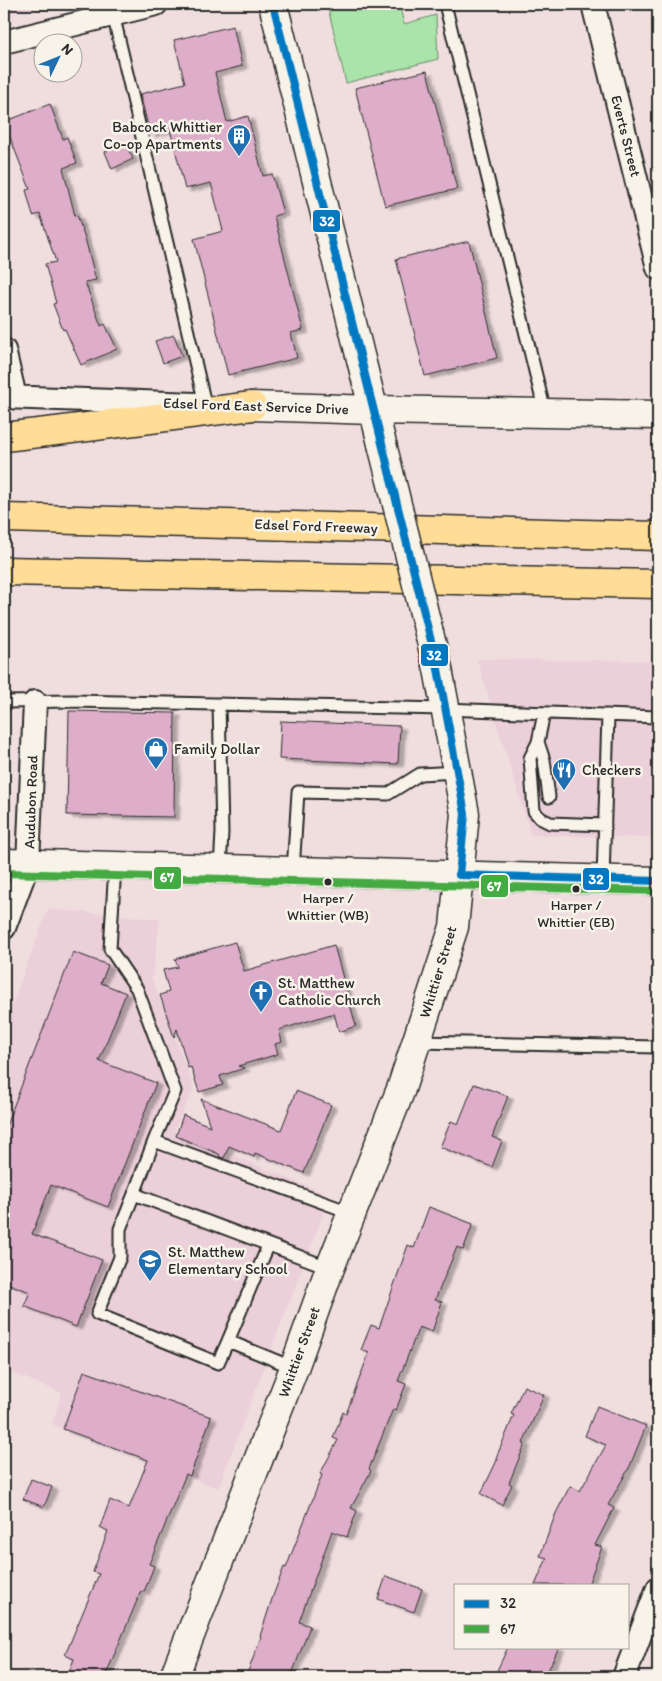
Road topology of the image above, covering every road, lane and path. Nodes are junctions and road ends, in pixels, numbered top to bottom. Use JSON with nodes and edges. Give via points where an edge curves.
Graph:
{"nodes":[{"id":1,"x":156,"y":4,"type":"edge"},
{"id":2,"x":273,"y":4,"type":"edge"},
{"id":3,"x":445,"y":4,"type":"edge"},
{"id":4,"x":593,"y":4,"type":"edge"},
{"id":5,"x":113,"y":14,"type":"junction"},
{"id":6,"x":4,"y":42,"type":"edge"},
{"id":7,"x":658,"y":268,"type":"edge"},
{"id":8,"x":4,"y":350,"type":"edge"},
{"id":9,"x":9,"y":397,"type":"edge"},
{"id":10,"x":205,"y":404,"type":"junction"},
{"id":11,"x":252,"y":406,"type":"junction"},
{"id":12,"x":373,"y":410,"type":"junction"},
{"id":13,"x":545,"y":413,"type":"junction"},
{"id":14,"x":658,"y":415,"type":"edge"},
{"id":15,"x":4,"y":436,"type":"edge"},
{"id":16,"x":4,"y":518,"type":"edge"},
{"id":17,"x":658,"y":536,"type":"edge"},
{"id":18,"x":4,"y":571,"type":"edge"},
{"id":19,"x":658,"y":584,"type":"edge"},
{"id":20,"x":4,"y":702,"type":"edge"},
{"id":21,"x":35,"y":702,"type":"junction"},
{"id":22,"x":219,"y":704,"type":"junction"},
{"id":23,"x":445,"y":710,"type":"junction"},
{"id":24,"x":544,"y":713,"type":"junction"},
{"id":25,"x":608,"y":715,"type":"junction"},
{"id":26,"x":658,"y":717,"type":"edge"},
{"id":27,"x":538,"y":742,"type":"junction"},
{"id":28,"x":457,"y":772,"type":"junction"},
{"id":29,"x":548,"y":797,"type":"dead end"},
{"id":30,"x":549,"y":813,"type":"dead end"},
{"id":31,"x":559,"y":824,"type":"junction"},
{"id":32,"x":605,"y":825,"type":"junction"},
{"id":33,"x":16,"y":864,"type":"edge"},
{"id":34,"x":115,"y":866,"type":"junction"},
{"id":35,"x":220,"y":869,"type":"junction"},
{"id":36,"x":293,"y":871,"type":"junction"},
{"id":37,"x":459,"y":875,"type":"junction"},
{"id":38,"x":603,"y":880,"type":"junction"},
{"id":39,"x":658,"y":881,"type":"edge"},
{"id":40,"x":4,"y":928,"type":"edge"},
{"id":41,"x":416,"y":1042,"type":"junction"},
{"id":42,"x":658,"y":1047,"type":"edge"},
{"id":43,"x":154,"y":1141,"type":"junction"},
{"id":44,"x":134,"y":1194,"type":"junction"},
{"id":45,"x":352,"y":1213,"type":"junction"},
{"id":46,"x":268,"y":1246,"type":"junction"},
{"id":47,"x":330,"y":1268,"type":"junction"},
{"id":48,"x":228,"y":1341,"type":"junction"},
{"id":49,"x":294,"y":1368,"type":"junction"},
{"id":50,"x":658,"y":1588,"type":"edge"},
{"id":51,"x":174,"y":1677,"type":"edge"},
{"id":52,"x":624,"y":1677,"type":"edge"}],
"edges":[{"from":1,"to":5,"type":"street"},
{"from":2,"to":12,"type":"street","name":"Whittier Street"},
{"from":3,"to":13,"type":"lane"},
{"from":4,"to":7,"type":"street","name":"Everts Street"},
{"from":5,"to":6,"type":"street"},
{"from":5,"to":10,"type":"lane"},
{"from":8,"to":9,"type":"street"},
{"from":9,"to":10,"type":"street","name":"Edsel Ford East Service Drive"},
{"from":10,"to":11,"type":"street","name":"Edsel Ford East Service Drive"},
{"from":11,"to":12,"type":"street","name":"Edsel Ford East Service Drive"},
{"from":11,"to":15,"type":"highway"},
{"from":12,"to":13,"type":"street","name":"Edsel Ford East Service Drive"},
{"from":12,"to":23,"type":"street","name":"Whittier Street","bridge":true,"via":[[438,669]]},
{"from":13,"to":14,"type":"street","name":"Edsel Ford East Service Drive"},
{"from":16,"to":17,"type":"highway","name":"Edsel Ford Freeway"},
{"from":18,"to":19,"type":"highway"},
{"from":20,"to":21,"type":"lane"},
{"from":21,"to":22,"type":"lane"},
{"from":21,"to":33,"type":"street","name":"Audubon Road"},
{"from":22,"to":23,"type":"lane"},
{"from":22,"to":35,"type":"lane"},
{"from":23,"to":24,"type":"lane"},
{"from":23,"to":28,"type":"street","name":"Whittier Street"},
{"from":24,"to":25,"type":"lane"},
{"from":24,"to":27,"type":"lane"},
{"from":25,"to":26,"type":"lane"},
{"from":25,"to":32,"type":"lane"},
{"from":27,"to":29,"type":"lane","via":[[544,760]]},
{"from":27,"to":31,"type":"lane","via":[[530,758],[534,811],[540,818]]},
{"from":28,"to":36,"type":"lane","via":[[420,774],[388,794],[298,792]]},
{"from":28,"to":37,"type":"street","name":"Whittier Street","via":[[465,814]]},
{"from":30,"to":31,"type":"lane"},
{"from":31,"to":32,"type":"lane"},
{"from":32,"to":38,"type":"lane"},
{"from":33,"to":34,"type":"street"},
{"from":33,"to":40,"type":"street","name":"Audubon Road"},
{"from":34,"to":35,"type":"street"},
{"from":34,"to":43,"type":"lane","via":[[110,949],[137,989],[175,1091]]},
{"from":35,"to":36,"type":"street"},
{"from":36,"to":37,"type":"street"},
{"from":37,"to":38,"type":"street"},
{"from":37,"to":41,"type":"street","name":"Whittier Street","via":[[454,927]]},
{"from":38,"to":39,"type":"street"},
{"from":41,"to":42,"type":"lane"},
{"from":41,"to":45,"type":"street","name":"Whittier Street"},
{"from":43,"to":44,"type":"lane"},
{"from":43,"to":45,"type":"lane"},
{"from":44,"to":46,"type":"lane"},
{"from":44,"to":48,"type":"lane","via":[[120,1229],[120,1257],[97,1314],[218,1363]]},
{"from":45,"to":47,"type":"street","name":"Whittier Street"},
{"from":46,"to":47,"type":"lane"},
{"from":46,"to":48,"type":"lane"},
{"from":47,"to":49,"type":"street","name":"Whittier Street"},
{"from":48,"to":49,"type":"lane"},
{"from":49,"to":51,"type":"street","name":"Whittier Street"},
{"from":50,"to":52,"type":"street"}]}
